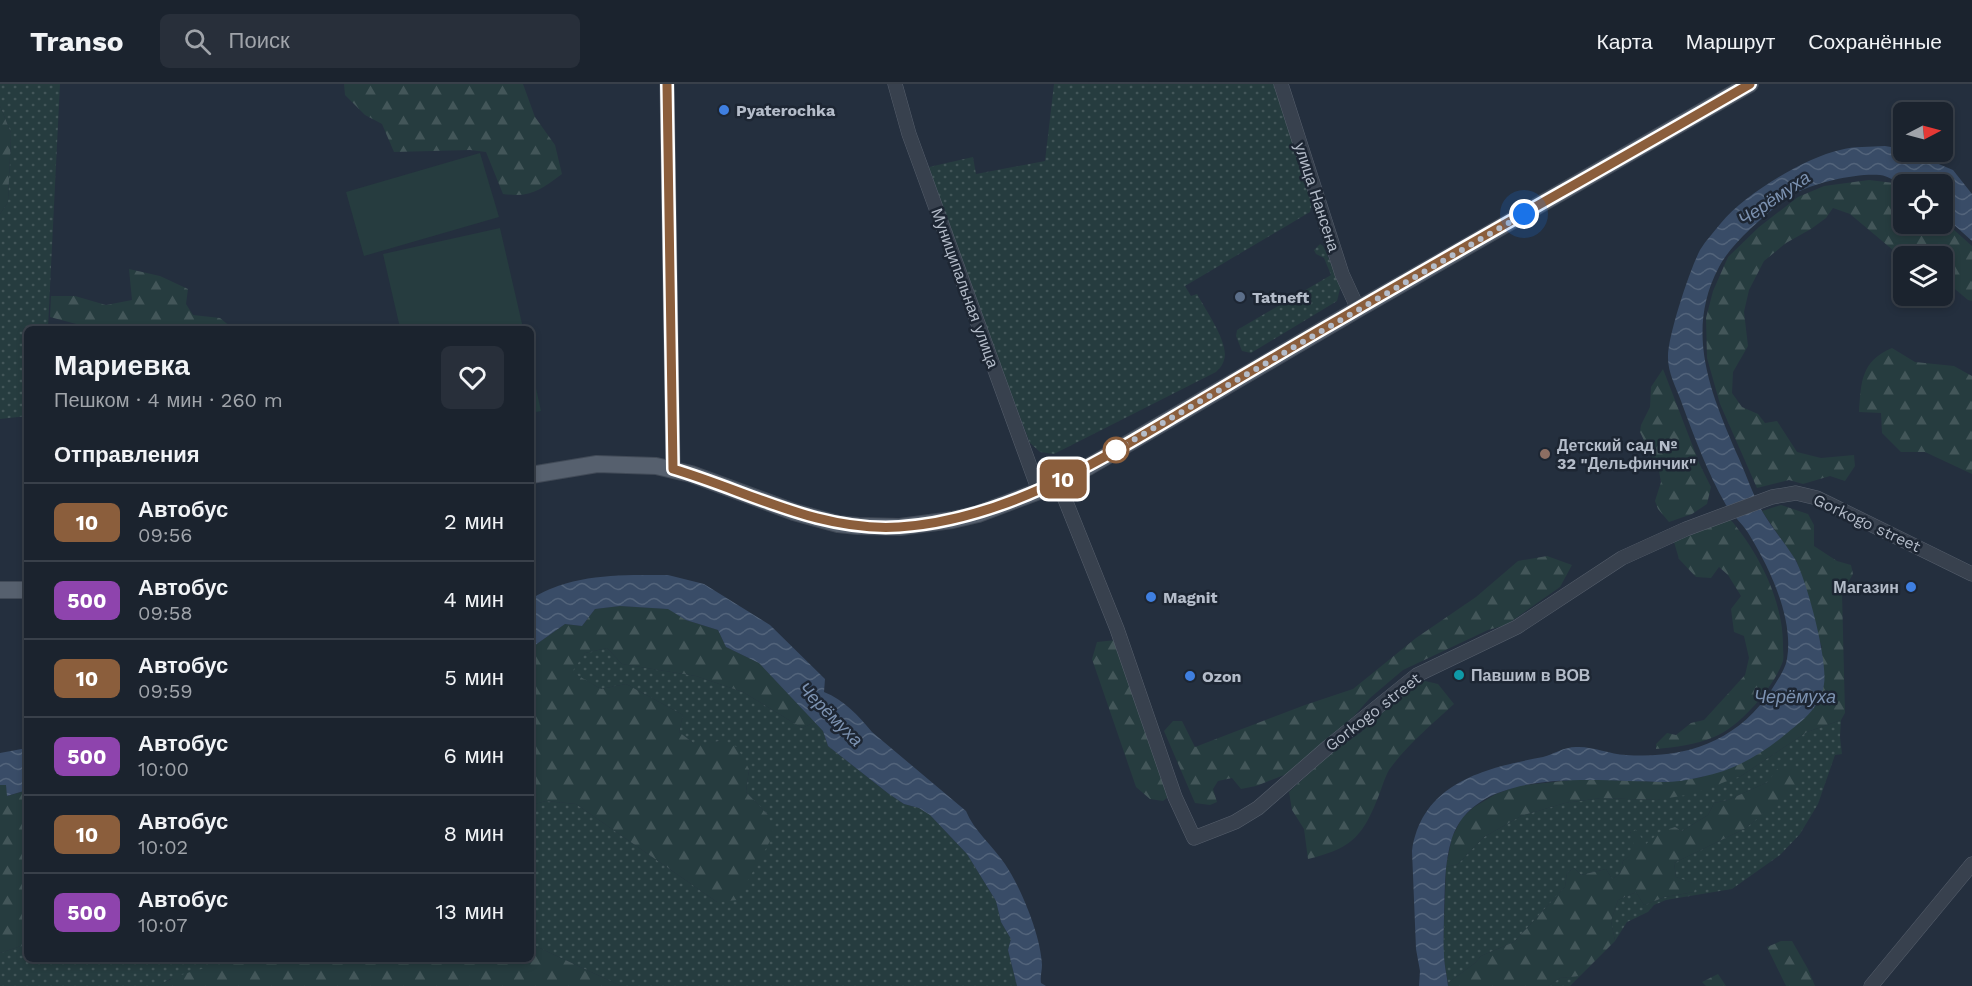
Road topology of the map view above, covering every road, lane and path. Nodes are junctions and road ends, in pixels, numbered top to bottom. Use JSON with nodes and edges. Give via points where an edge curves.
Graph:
{"nodes":[{"id":1,"x":667,"y":84,"type":"edge"},
{"id":2,"x":895,"y":84,"type":"edge"},
{"id":3,"x":1281,"y":84,"type":"edge"},
{"id":4,"x":1740,"y":87,"type":"edge"},
{"id":5,"x":1358,"y":309,"type":"junction"},
{"id":6,"x":673,"y":469,"type":"junction"},
{"id":7,"x":534,"y":475,"type":"edge"},
{"id":8,"x":1058,"y":482,"type":"junction"},
{"id":9,"x":1039,"y":491,"type":"junction"},
{"id":10,"x":1972,"y":574,"type":"edge"},
{"id":11,"x":0,"y":590,"type":"edge"},
{"id":12,"x":24,"y":590,"type":"edge"},
{"id":13,"x":1972,"y":864,"type":"edge"},
{"id":14,"x":1871,"y":986,"type":"edge"}],
"edges":[{"from":1,"to":6,"type":"street"},
{"from":2,"to":9,"type":"street","name":"Муниципальная улица","via":[[909,134]]},
{"from":3,"to":5,"type":"street","name":"улица Нансена","via":[[1342,274]]},
{"from":4,"to":5,"type":"main road"},
{"from":5,"to":8,"type":"main road"},
{"from":6,"to":7,"type":"main road","via":[[607,464]]},
{"from":6,"to":9,"type":"main road","via":[[794,512],[838,524],[878,527],[952,520]]},
{"from":8,"to":9,"type":"main road"},
{"from":8,"to":10,"type":"street","name":"Gorkogo street","via":[[1116,629],[1175,797],[1194,838],[1229,825],[1258,808],[1417,675],[1517,627],[1614,562],[1686,529],[1772,497],[1796,493],[1817,498]]},
{"from":11,"to":12,"type":"main road"},
{"from":13,"to":14,"type":"street"}]}
